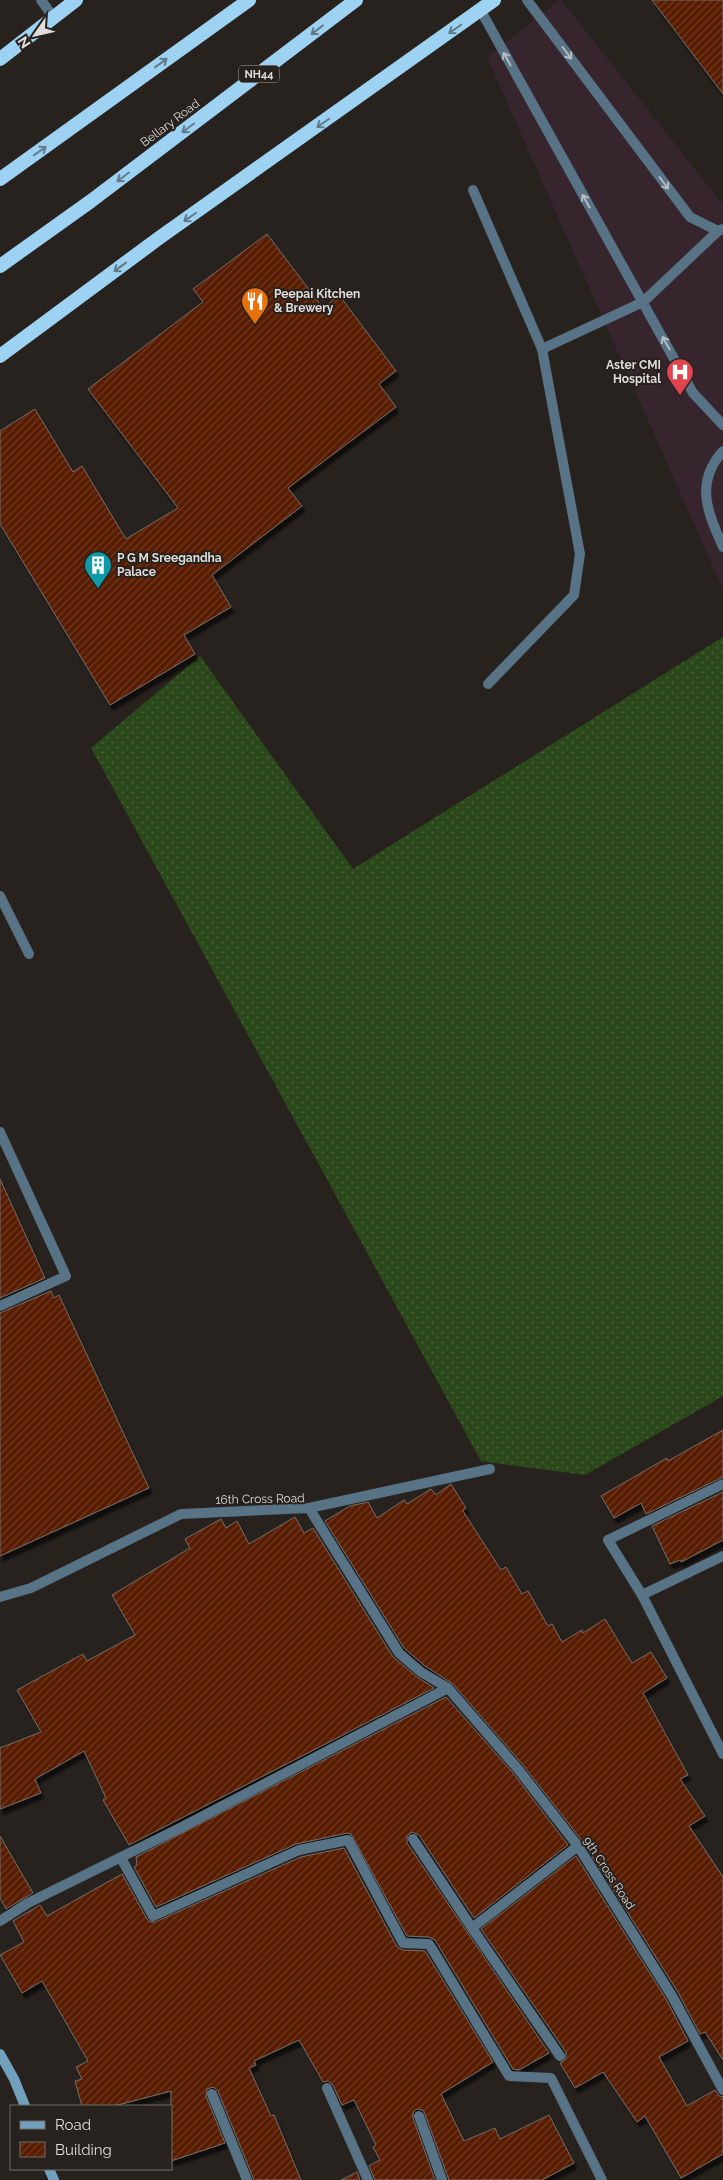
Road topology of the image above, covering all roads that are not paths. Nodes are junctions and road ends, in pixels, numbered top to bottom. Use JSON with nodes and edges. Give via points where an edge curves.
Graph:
{"nodes":[{"id":1,"x":41,"y":0,"type":"edge"},
{"id":2,"x":76,"y":0,"type":"edge"},
{"id":3,"x":249,"y":0,"type":"edge"},
{"id":4,"x":356,"y":0,"type":"edge"},
{"id":5,"x":494,"y":0,"type":"edge"},
{"id":6,"x":527,"y":0,"type":"edge"},
{"id":7,"x":481,"y":11,"type":"junction"},
{"id":8,"x":54,"y":18,"type":"junction"},
{"id":9,"x":0,"y":59,"type":"edge"},
{"id":10,"x":0,"y":179,"type":"edge"},
{"id":11,"x":473,"y":190,"type":"dead end"},
{"id":12,"x":720,"y":230,"type":"edge"},
{"id":13,"x":0,"y":266,"type":"edge"},
{"id":14,"x":643,"y":302,"type":"junction"},
{"id":15,"x":542,"y":348,"type":"junction"},
{"id":16,"x":0,"y":356,"type":"edge"},
{"id":17,"x":723,"y":425,"type":"edge"},
{"id":18,"x":723,"y":451,"type":"edge"},
{"id":19,"x":723,"y":547,"type":"edge"},
{"id":20,"x":488,"y":684,"type":"dead end"},
{"id":21,"x":0,"y":896,"type":"edge"},
{"id":22,"x":29,"y":954,"type":"dead end"},
{"id":23,"x":0,"y":1132,"type":"edge"},
{"id":24,"x":0,"y":1306,"type":"edge"},
{"id":25,"x":490,"y":1470,"type":"dead end"},
{"id":26,"x":723,"y":1484,"type":"edge"},
{"id":27,"x":309,"y":1508,"type":"junction"},
{"id":28,"x":723,"y":1556,"type":"edge"},
{"id":29,"x":642,"y":1595,"type":"junction"},
{"id":30,"x":0,"y":1597,"type":"edge"},
{"id":31,"x":448,"y":1688,"type":"junction"},
{"id":32,"x":723,"y":1754,"type":"edge"},
{"id":33,"x":413,"y":1839,"type":"dead end"},
{"id":34,"x":578,"y":1846,"type":"junction"},
{"id":35,"x":121,"y":1858,"type":"junction"},
{"id":36,"x":0,"y":1922,"type":"edge"},
{"id":37,"x":472,"y":1928,"type":"junction"},
{"id":38,"x":0,"y":2054,"type":"edge"},
{"id":39,"x":560,"y":2056,"type":"dead end"},
{"id":40,"x":326,"y":2088,"type":"dead end"},
{"id":41,"x":723,"y":2090,"type":"edge"},
{"id":42,"x":212,"y":2094,"type":"dead end"},
{"id":43,"x":24,"y":2105,"type":"edge"},
{"id":44,"x":419,"y":2116,"type":"dead end"},
{"id":45,"x":247,"y":2180,"type":"edge"},
{"id":46,"x":368,"y":2180,"type":"edge"},
{"id":47,"x":442,"y":2180,"type":"edge"},
{"id":48,"x":602,"y":2180,"type":"edge"}],
"edges":[{"from":1,"to":8,"type":"street"},
{"from":2,"to":8,"type":"highway"},
{"from":10,"to":3,"type":"highway","one_way":true},
{"from":4,"to":13,"type":"highway","name":"Bellary Road","number":"NH44","one_way":true},
{"from":5,"to":7,"type":"highway"},
{"from":6,"to":12,"type":"street","one_way":true,"via":[[690,217]]},
{"from":14,"to":7,"type":"street","one_way":true},
{"from":7,"to":16,"type":"highway","one_way":true,"via":[[167,233]]},
{"from":8,"to":9,"type":"highway"},
{"from":11,"to":15,"type":"street"},
{"from":12,"to":14,"type":"street"},
{"from":14,"to":15,"type":"street"},
{"from":17,"to":14,"type":"street","one_way":true,"via":[[694,393]]},
{"from":15,"to":20,"type":"street","via":[[580,554],[578,573],[574,596]]},
{"from":18,"to":19,"type":"street","via":[[716,458],[706,482],[708,513]]},
{"from":21,"to":22,"type":"street"},
{"from":23,"to":24,"type":"street","via":[[66,1276]]},
{"from":25,"to":27,"type":"street"},
{"from":26,"to":29,"type":"street","via":[[608,1540]]},
{"from":27,"to":30,"type":"street","name":"16th Cross Road","via":[[181,1514],[31,1588]]},
{"from":27,"to":31,"type":"street","name":"16th Cross Road","via":[[399,1653],[421,1672]]},
{"from":28,"to":29,"type":"street"},
{"from":29,"to":32,"type":"street"},
{"from":31,"to":34,"type":"street","name":"9th Cross Road","via":[[518,1769]]},
{"from":31,"to":35,"type":"street"},
{"from":33,"to":37,"type":"street"},
{"from":34,"to":37,"type":"street"},
{"from":34,"to":41,"type":"street","name":"9th Cross Road","via":[[672,1996]]},
{"from":35,"to":36,"type":"street","via":[[28,1903]]},
{"from":35,"to":48,"type":"street","via":[[153,1916],[299,1850],[348,1840],[403,1943],[429,1944],[509,2076],[551,2078]]},
{"from":37,"to":39,"type":"street"},
{"from":38,"to":43,"type":"main road"},
{"from":40,"to":46,"type":"street"},
{"from":42,"to":45,"type":"street"},
{"from":44,"to":47,"type":"street"}]}
